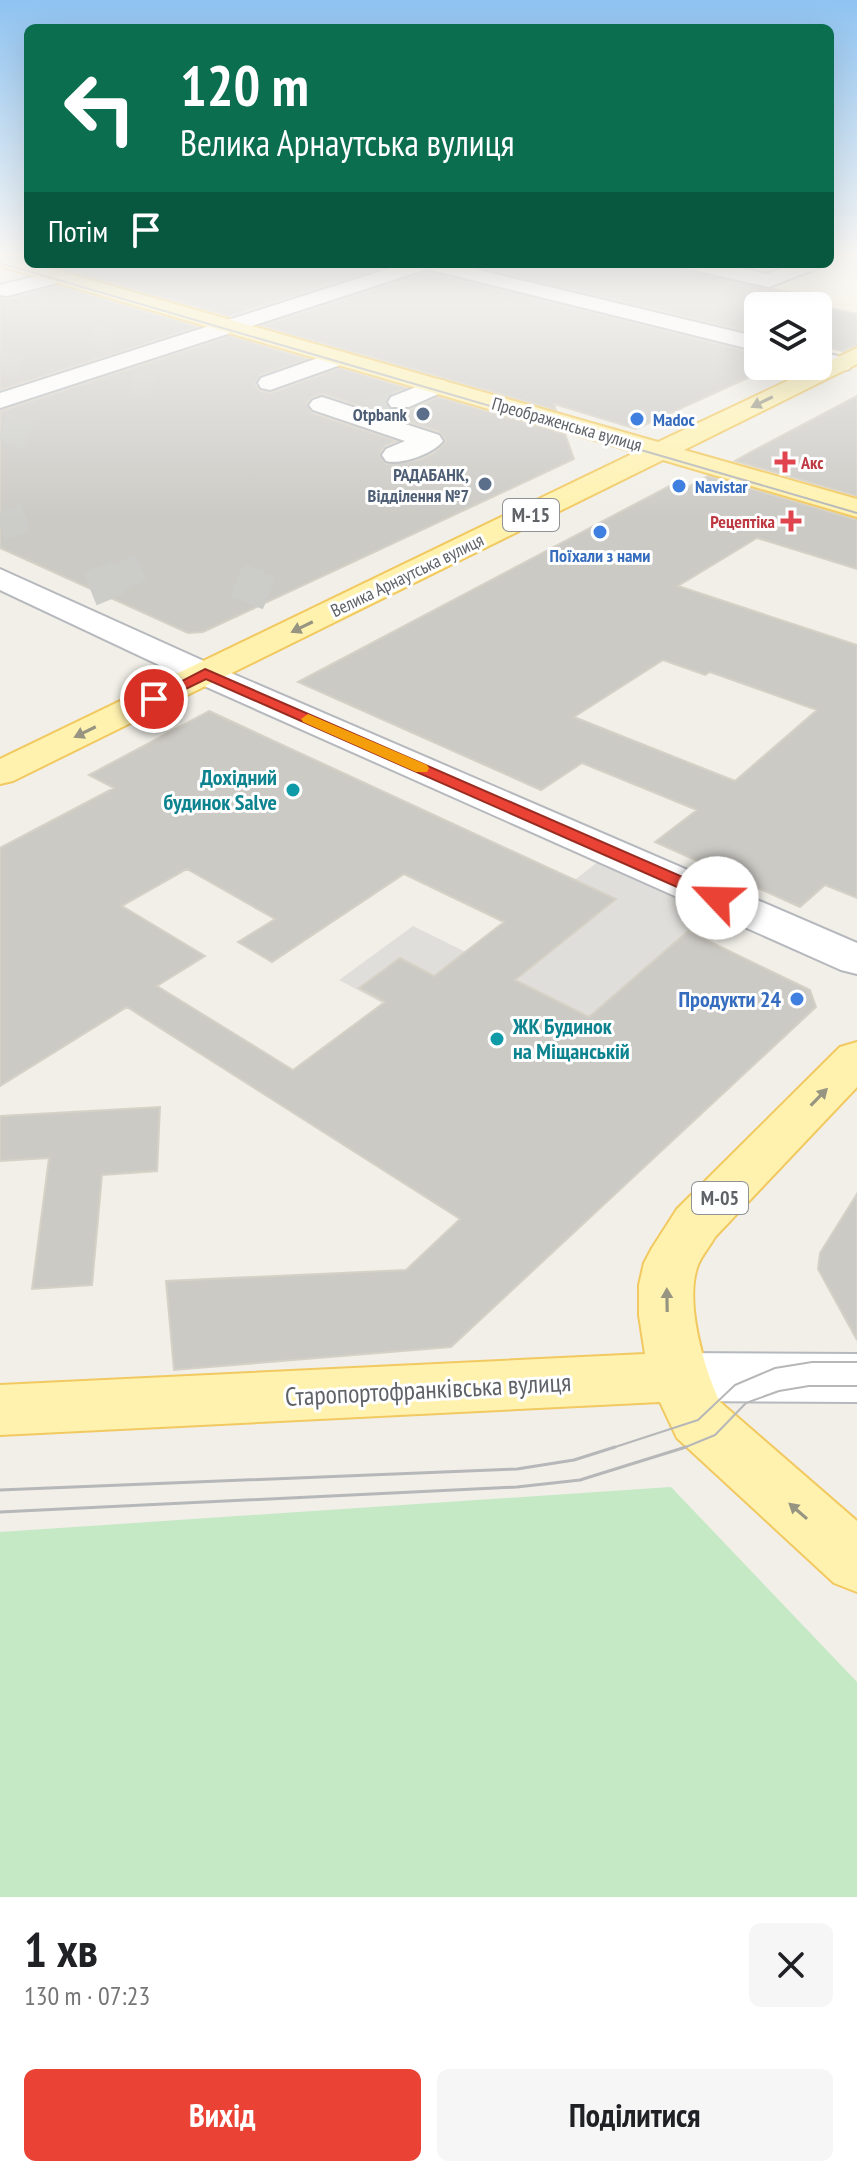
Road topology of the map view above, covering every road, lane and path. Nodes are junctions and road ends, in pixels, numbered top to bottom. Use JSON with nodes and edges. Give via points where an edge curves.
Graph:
{"nodes":[{"id":1,"x":118,"y":341,"type":"tunnel mouth"},
{"id":2,"x":188,"y":341,"type":"edge"},
{"id":3,"x":277,"y":341,"type":"edge"},
{"id":4,"x":152,"y":352,"type":"junction"},
{"id":5,"x":338,"y":358,"type":"junction"},
{"id":6,"x":839,"y":359,"type":"edge"},
{"id":7,"x":96,"y":370,"type":"junction"},
{"id":8,"x":0,"y":380,"type":"tunnel mouth"},
{"id":9,"x":31,"y":383,"type":"junction"},
{"id":10,"x":132,"y":383,"type":"tunnel mouth"},
{"id":11,"x":270,"y":383,"type":"dead end"},
{"id":12,"x":436,"y":386,"type":"junction"},
{"id":13,"x":0,"y":401,"type":"edge"},
{"id":14,"x":400,"y":402,"type":"tunnel mouth"},
{"id":15,"x":322,"y":405,"type":"dead end"},
{"id":16,"x":660,"y":451,"type":"junction"},
{"id":17,"x":395,"y":455,"type":"dead end"},
{"id":18,"x":857,"y":508,"type":"edge"},
{"id":19,"x":0,"y":578,"type":"edge"},
{"id":20,"x":205,"y":674,"type":"junction"},
{"id":21,"x":0,"y":773,"type":"edge"},
{"id":22,"x":857,"y":960,"type":"edge"},
{"id":23,"x":857,"y":1058,"type":"edge"},
{"id":24,"x":678,"y":1377,"type":"junction"},
{"id":25,"x":857,"y":1378,"type":"edge"},
{"id":26,"x":0,"y":1410,"type":"edge"},
{"id":27,"x":857,"y":1562,"type":"edge"}],
"edges":[{"from":1,"to":4,"type":"street"},
{"from":2,"to":4,"type":"street"},
{"from":3,"to":5,"type":"main road","name":"Преображенська вулиця"},
{"from":4,"to":7,"type":"street"},
{"from":5,"to":11,"type":"street"},
{"from":5,"to":12,"type":"main road","name":"Преображенська вулиця"},
{"from":6,"to":16,"type":"main road","name":"Велика Арнаутська вулиця","number":"М-15","one_way":true},
{"from":7,"to":9,"type":"street","via":[[66,393]]},
{"from":7,"to":10,"type":"street"},
{"from":8,"to":9,"type":"street"},
{"from":9,"to":13,"type":"street"},
{"from":12,"to":14,"type":"street"},
{"from":12,"to":16,"type":"main road","name":"Преображенська вулиця"},
{"from":15,"to":17,"type":"street","via":[[430,441]]},
{"from":16,"to":18,"type":"main road","name":"Преображенська вулиця"},
{"from":16,"to":20,"type":"main road","name":"Велика Арнаутська вулиця","number":"М-15","one_way":true},
{"from":19,"to":20,"type":"street"},
{"from":20,"to":21,"type":"main road","name":"Велика Арнаутська вулиця","number":"М-15","one_way":true},
{"from":20,"to":22,"type":"street"},
{"from":24,"to":23,"type":"main road","number":"М-05","one_way":true,"via":[[667,1315],[671,1263],[696,1223]]},
{"from":24,"to":25,"type":"street","name":"Старопортофранківська вулиця"},
{"from":24,"to":26,"type":"main road","name":"Старопортофранківська вулиця"},
{"from":27,"to":24,"type":"main road","number":"М-05","one_way":true,"via":[[698,1420]]}]}
